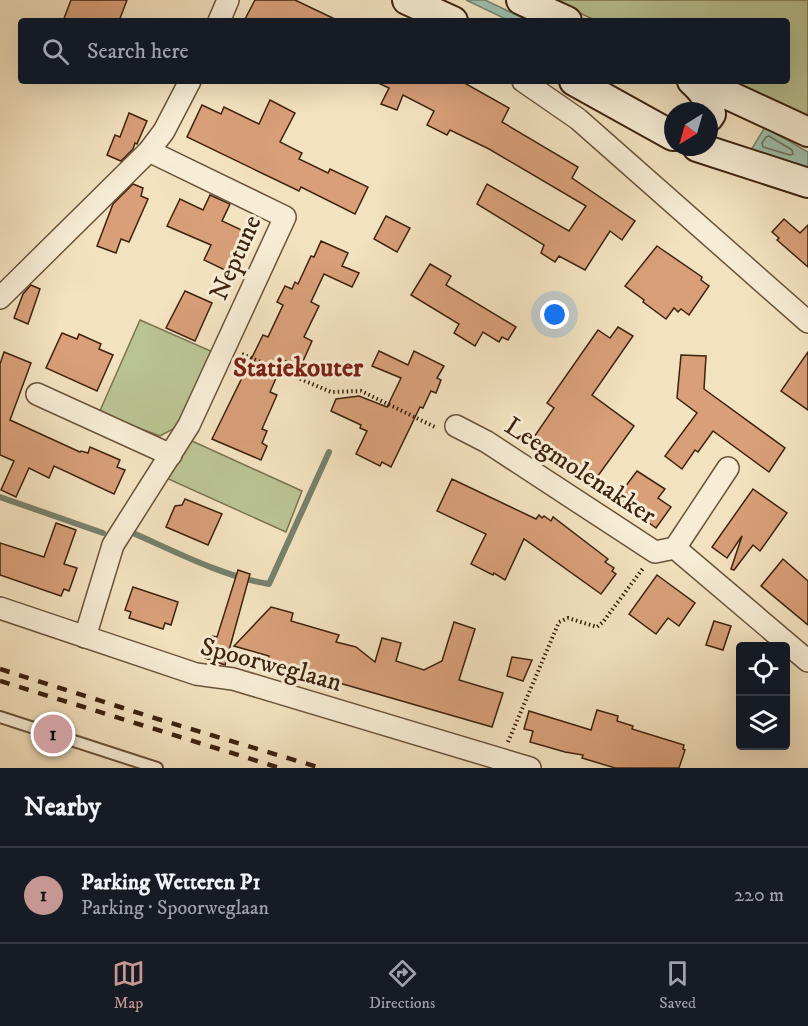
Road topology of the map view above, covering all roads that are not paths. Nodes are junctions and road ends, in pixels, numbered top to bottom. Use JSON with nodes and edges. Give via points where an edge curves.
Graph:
{"nodes":[{"id":1,"x":228,"y":0,"type":"edge"},
{"id":2,"x":407,"y":0,"type":"edge"},
{"id":3,"x":521,"y":0,"type":"edge"},
{"id":4,"x":220,"y":18,"type":"edge"},
{"id":5,"x":446,"y":18,"type":"edge"},
{"id":6,"x":560,"y":18,"type":"edge"},
{"id":7,"x":188,"y":84,"type":"edge"},
{"id":8,"x":527,"y":84,"type":"edge"},
{"id":9,"x":696,"y":84,"type":"edge"},
{"id":10,"x":704,"y":84,"type":"edge"},
{"id":11,"x":583,"y":86,"type":"edge"},
{"id":12,"x":709,"y":102,"type":"edge"},
{"id":13,"x":664,"y":118,"type":"edge"},
{"id":14,"x":578,"y":119,"type":"junction"},
{"id":15,"x":664,"y":131,"type":"edge"},
{"id":16,"x":808,"y":132,"type":"edge"},
{"id":17,"x":149,"y":151,"type":"junction"},
{"id":18,"x":718,"y":154,"type":"edge"},
{"id":19,"x":808,"y":183,"type":"edge"},
{"id":20,"x":0,"y":298,"type":"edge"},
{"id":21,"x":808,"y":322,"type":"edge"},
{"id":22,"x":37,"y":394,"type":"dead end"},
{"id":23,"x":456,"y":426,"type":"road end"},
{"id":24,"x":171,"y":455,"type":"junction"},
{"id":25,"x":728,"y":468,"type":"dead end"},
{"id":26,"x":665,"y":550,"type":"junction"},
{"id":27,"x":0,"y":608,"type":"edge"},
{"id":28,"x":85,"y":637,"type":"junction"},
{"id":29,"x":808,"y":661,"type":"edge"},
{"id":30,"x":0,"y":717,"type":"edge"},
{"id":31,"x":157,"y":768,"type":"edge"},
{"id":32,"x":530,"y":768,"type":"edge"}],
"edges":[{"from":1,"to":4,"type":"street"},
{"from":2,"to":5,"type":"main road"},
{"from":3,"to":6,"type":"main road"},
{"from":7,"to":17,"type":"street"},
{"from":8,"to":14,"type":"street"},
{"from":9,"to":12,"type":"main road"},
{"from":10,"to":16,"type":"main road"},
{"from":11,"to":13,"type":"main road","via":[[614,92]]},
{"from":11,"to":14,"type":"street"},
{"from":11,"to":15,"type":"main road"},
{"from":14,"to":21,"type":"street"},
{"from":17,"to":20,"type":"street"},
{"from":17,"to":24,"type":"street","name":"Neptune","via":[[285,217]]},
{"from":18,"to":19,"type":"main road"},
{"from":22,"to":24,"type":"street"},
{"from":23,"to":26,"type":"street","name":"Leegmolenakker"},
{"from":24,"to":28,"type":"street","name":"Neptune","via":[[113,545]]},
{"from":25,"to":26,"type":"street","name":"Leegmolenakker"},
{"from":26,"to":29,"type":"street","name":"Leegmolenakker"},
{"from":27,"to":28,"type":"street","name":"Spoorweglaan"},
{"from":28,"to":32,"type":"street","name":"Spoorweglaan","via":[[196,674],[233,679]]},
{"from":30,"to":31,"type":"lane"}]}
